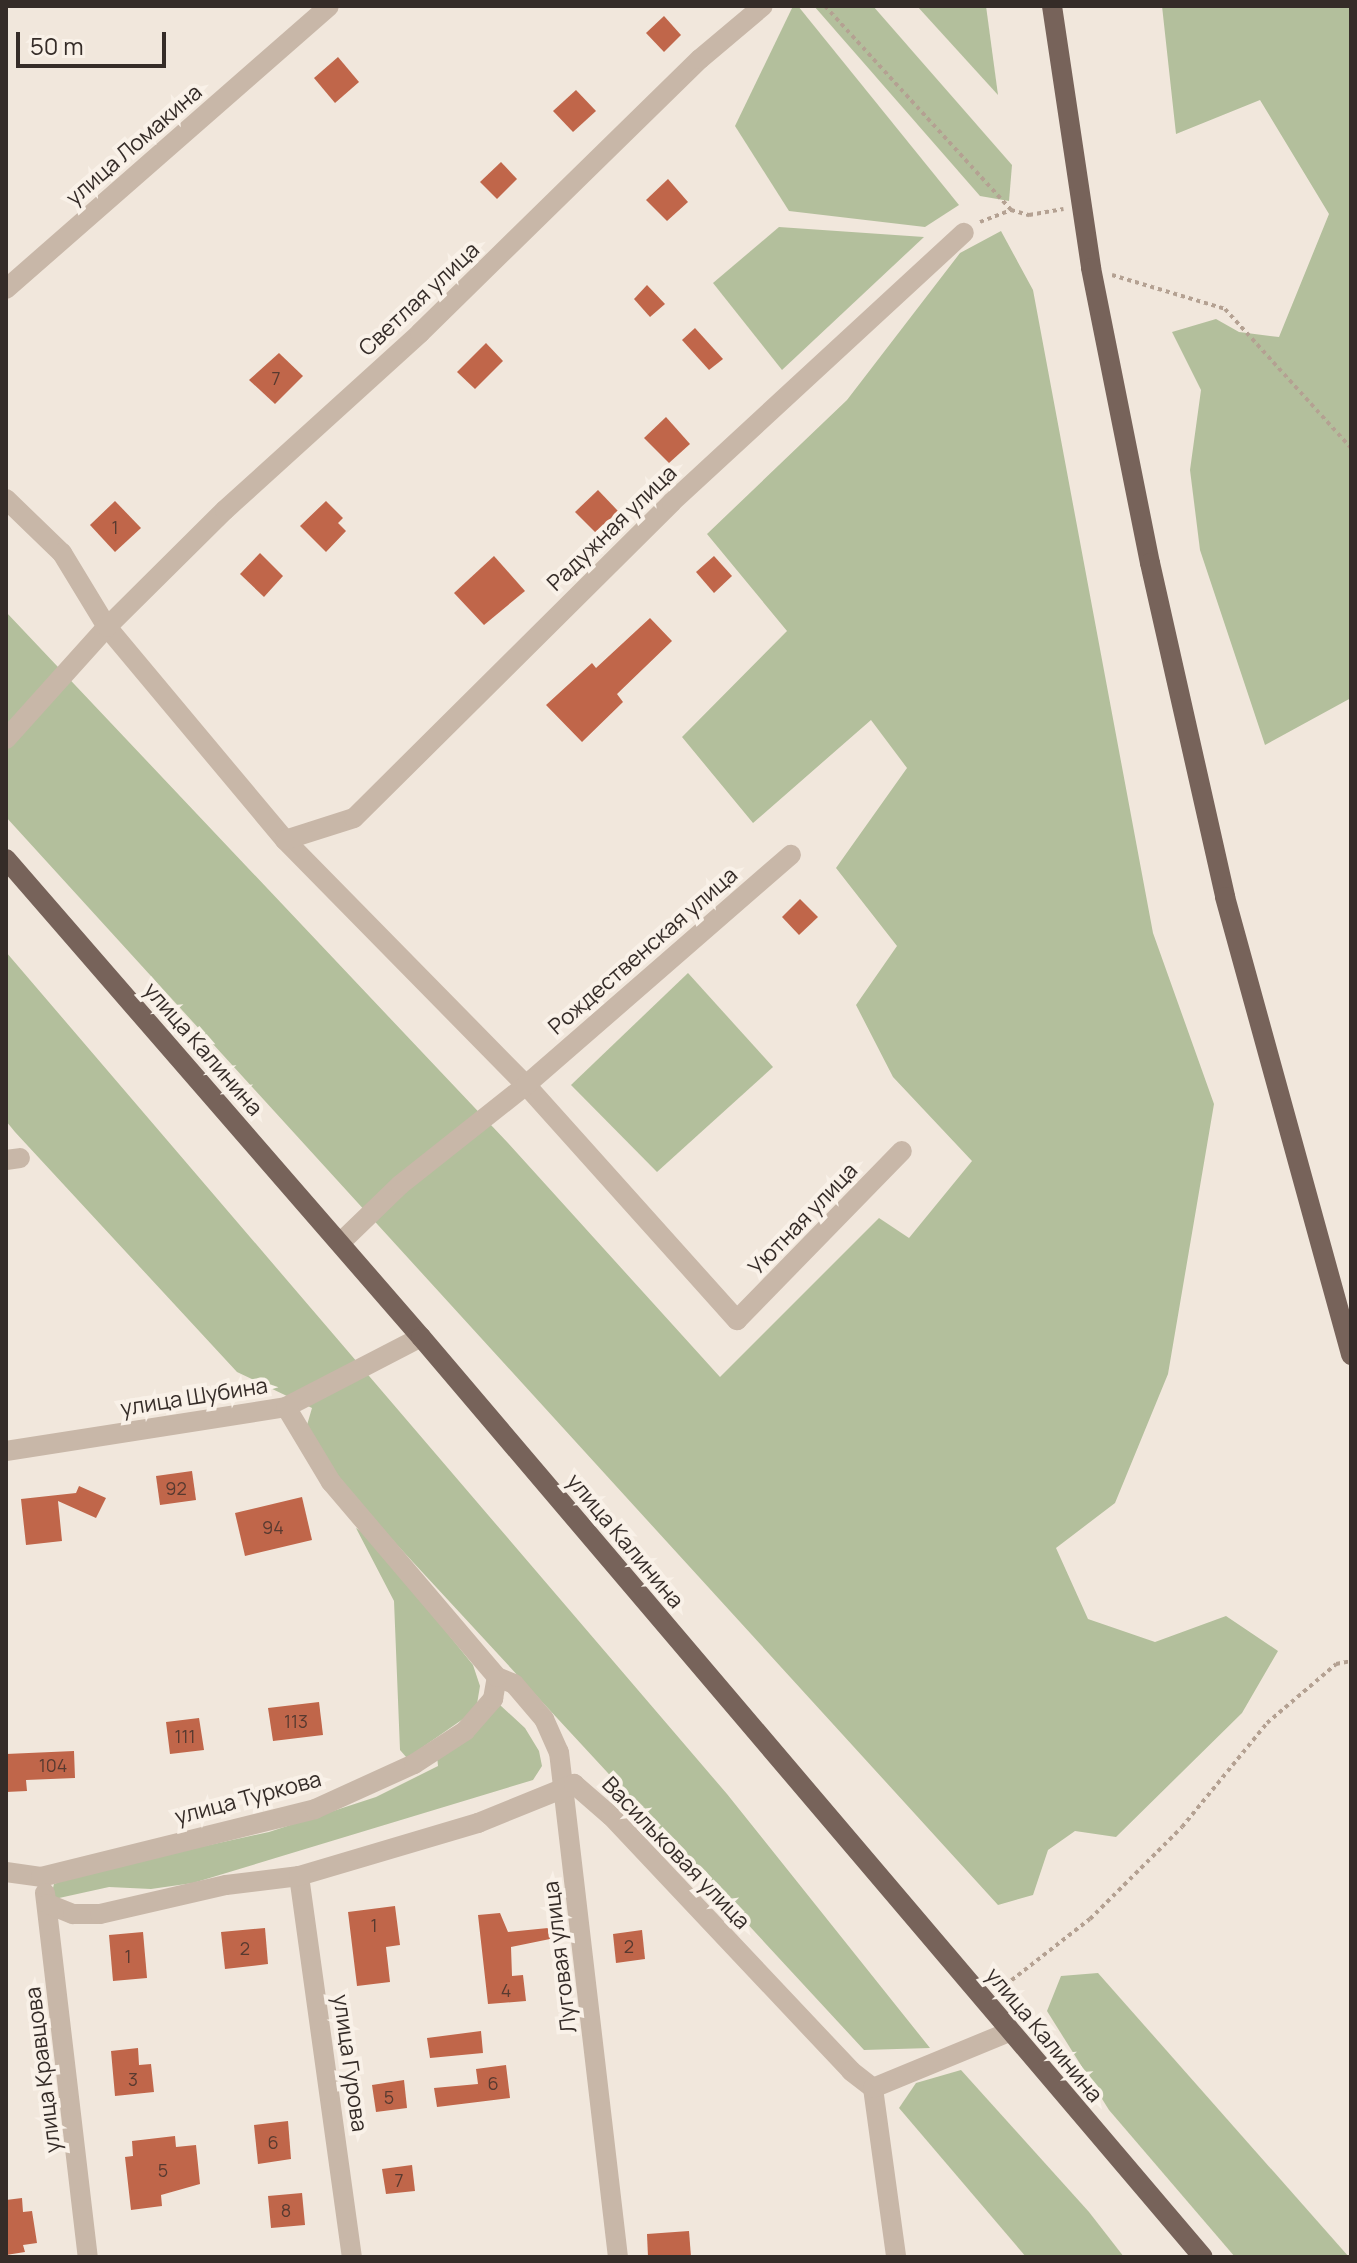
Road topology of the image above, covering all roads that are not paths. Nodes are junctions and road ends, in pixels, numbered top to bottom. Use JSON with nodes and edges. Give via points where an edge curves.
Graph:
{"nodes":[{"id":1,"x":329,"y":6,"type":"edge"},
{"id":2,"x":763,"y":6,"type":"edge"},
{"id":3,"x":1052,"y":6,"type":"edge"},
{"id":4,"x":964,"y":233,"type":"road end"},
{"id":5,"x":6,"y":289,"type":"edge"},
{"id":6,"x":6,"y":499,"type":"edge"},
{"id":7,"x":107,"y":627,"type":"junction"},
{"id":8,"x":6,"y":739,"type":"edge"},
{"id":9,"x":285,"y":840,"type":"junction"},
{"id":10,"x":791,"y":855,"type":"dead end"},
{"id":11,"x":6,"y":859,"type":"edge"},
{"id":12,"x":526,"y":1085,"type":"junction"},
{"id":13,"x":902,"y":1151,"type":"dead end"},
{"id":14,"x":340,"y":1243,"type":"junction"},
{"id":15,"x":421,"y":1337,"type":"junction"},
{"id":16,"x":1351,"y":1355,"type":"edge"},
{"id":17,"x":286,"y":1407,"type":"junction"},
{"id":18,"x":6,"y":1451,"type":"edge"},
{"id":19,"x":497,"y":1677,"type":"junction"},
{"id":20,"x":564,"y":1785,"type":"junction"},
{"id":21,"x":6,"y":1872,"type":"edge"},
{"id":22,"x":299,"y":1876,"type":"junction"},
{"id":23,"x":41,"y":1877,"type":"junction"},
{"id":24,"x":48,"y":1904,"type":"junction"},
{"id":25,"x":1009,"y":2032,"type":"junction"},
{"id":26,"x":873,"y":2088,"type":"junction"},
{"id":27,"x":88,"y":2257,"type":"edge"},
{"id":28,"x":352,"y":2257,"type":"edge"},
{"id":29,"x":618,"y":2257,"type":"edge"},
{"id":30,"x":896,"y":2257,"type":"edge"},
{"id":31,"x":1203,"y":2257,"type":"edge"}],
"edges":[{"from":1,"to":5,"type":"street","name":"улица Ломакина"},
{"from":2,"to":7,"type":"street","name":"Светлая улица","via":[[700,59],[420,333],[225,510]]},
{"from":3,"to":16,"type":"main road","via":[[1091,268],[1225,897]]},
{"from":4,"to":9,"type":"street","name":"Радужная улица","via":[[672,502],[354,818]]},
{"from":6,"to":7,"type":"street","via":[[62,553]]},
{"from":7,"to":8,"type":"street","name":"Светлая улица"},
{"from":7,"to":9,"type":"street"},
{"from":9,"to":12,"type":"street"},
{"from":10,"to":12,"type":"street","name":"Рождественская улица"},
{"from":11,"to":14,"type":"main road","name":"улица Калинина"},
{"from":12,"to":13,"type":"street","name":"Уютная улица","via":[[737,1320]]},
{"from":12,"to":14,"type":"street","name":"Рождественская улица","via":[[400,1185]]},
{"from":14,"to":15,"type":"main road","name":"улица Калинина"},
{"from":15,"to":17,"type":"street","name":"улица Шубина"},
{"from":15,"to":25,"type":"main road","name":"улица Калинина"},
{"from":17,"to":18,"type":"street","name":"улица Шубина"},
{"from":17,"to":19,"type":"street","via":[[331,1482]]},
{"from":19,"to":20,"type":"street","name":"Луговая улица","via":[[514,1684],[544,1719],[559,1752]]},
{"from":19,"to":23,"type":"street","name":"улица Туркова","via":[[493,1699],[465,1731],[414,1764],[315,1809]]},
{"from":20,"to":22,"type":"street","via":[[478,1823]]},
{"from":20,"to":26,"type":"street","name":"Васильковая улица","via":[[574,1784],[611,1816],[851,2071]]},
{"from":20,"to":29,"type":"street","name":"Луговая улица"},
{"from":21,"to":23,"type":"street","name":"улица Туркова"},
{"from":22,"to":24,"type":"street","via":[[226,1885],[100,1914],[73,1914]]},
{"from":22,"to":28,"type":"street","name":"улица Гурова"},
{"from":23,"to":24,"type":"street","name":"улица Кравцова"},
{"from":24,"to":27,"type":"street","name":"улица Кравцова"},
{"from":25,"to":26,"type":"street"},
{"from":25,"to":31,"type":"main road","name":"улица Калинина"},
{"from":26,"to":30,"type":"street"}]}
